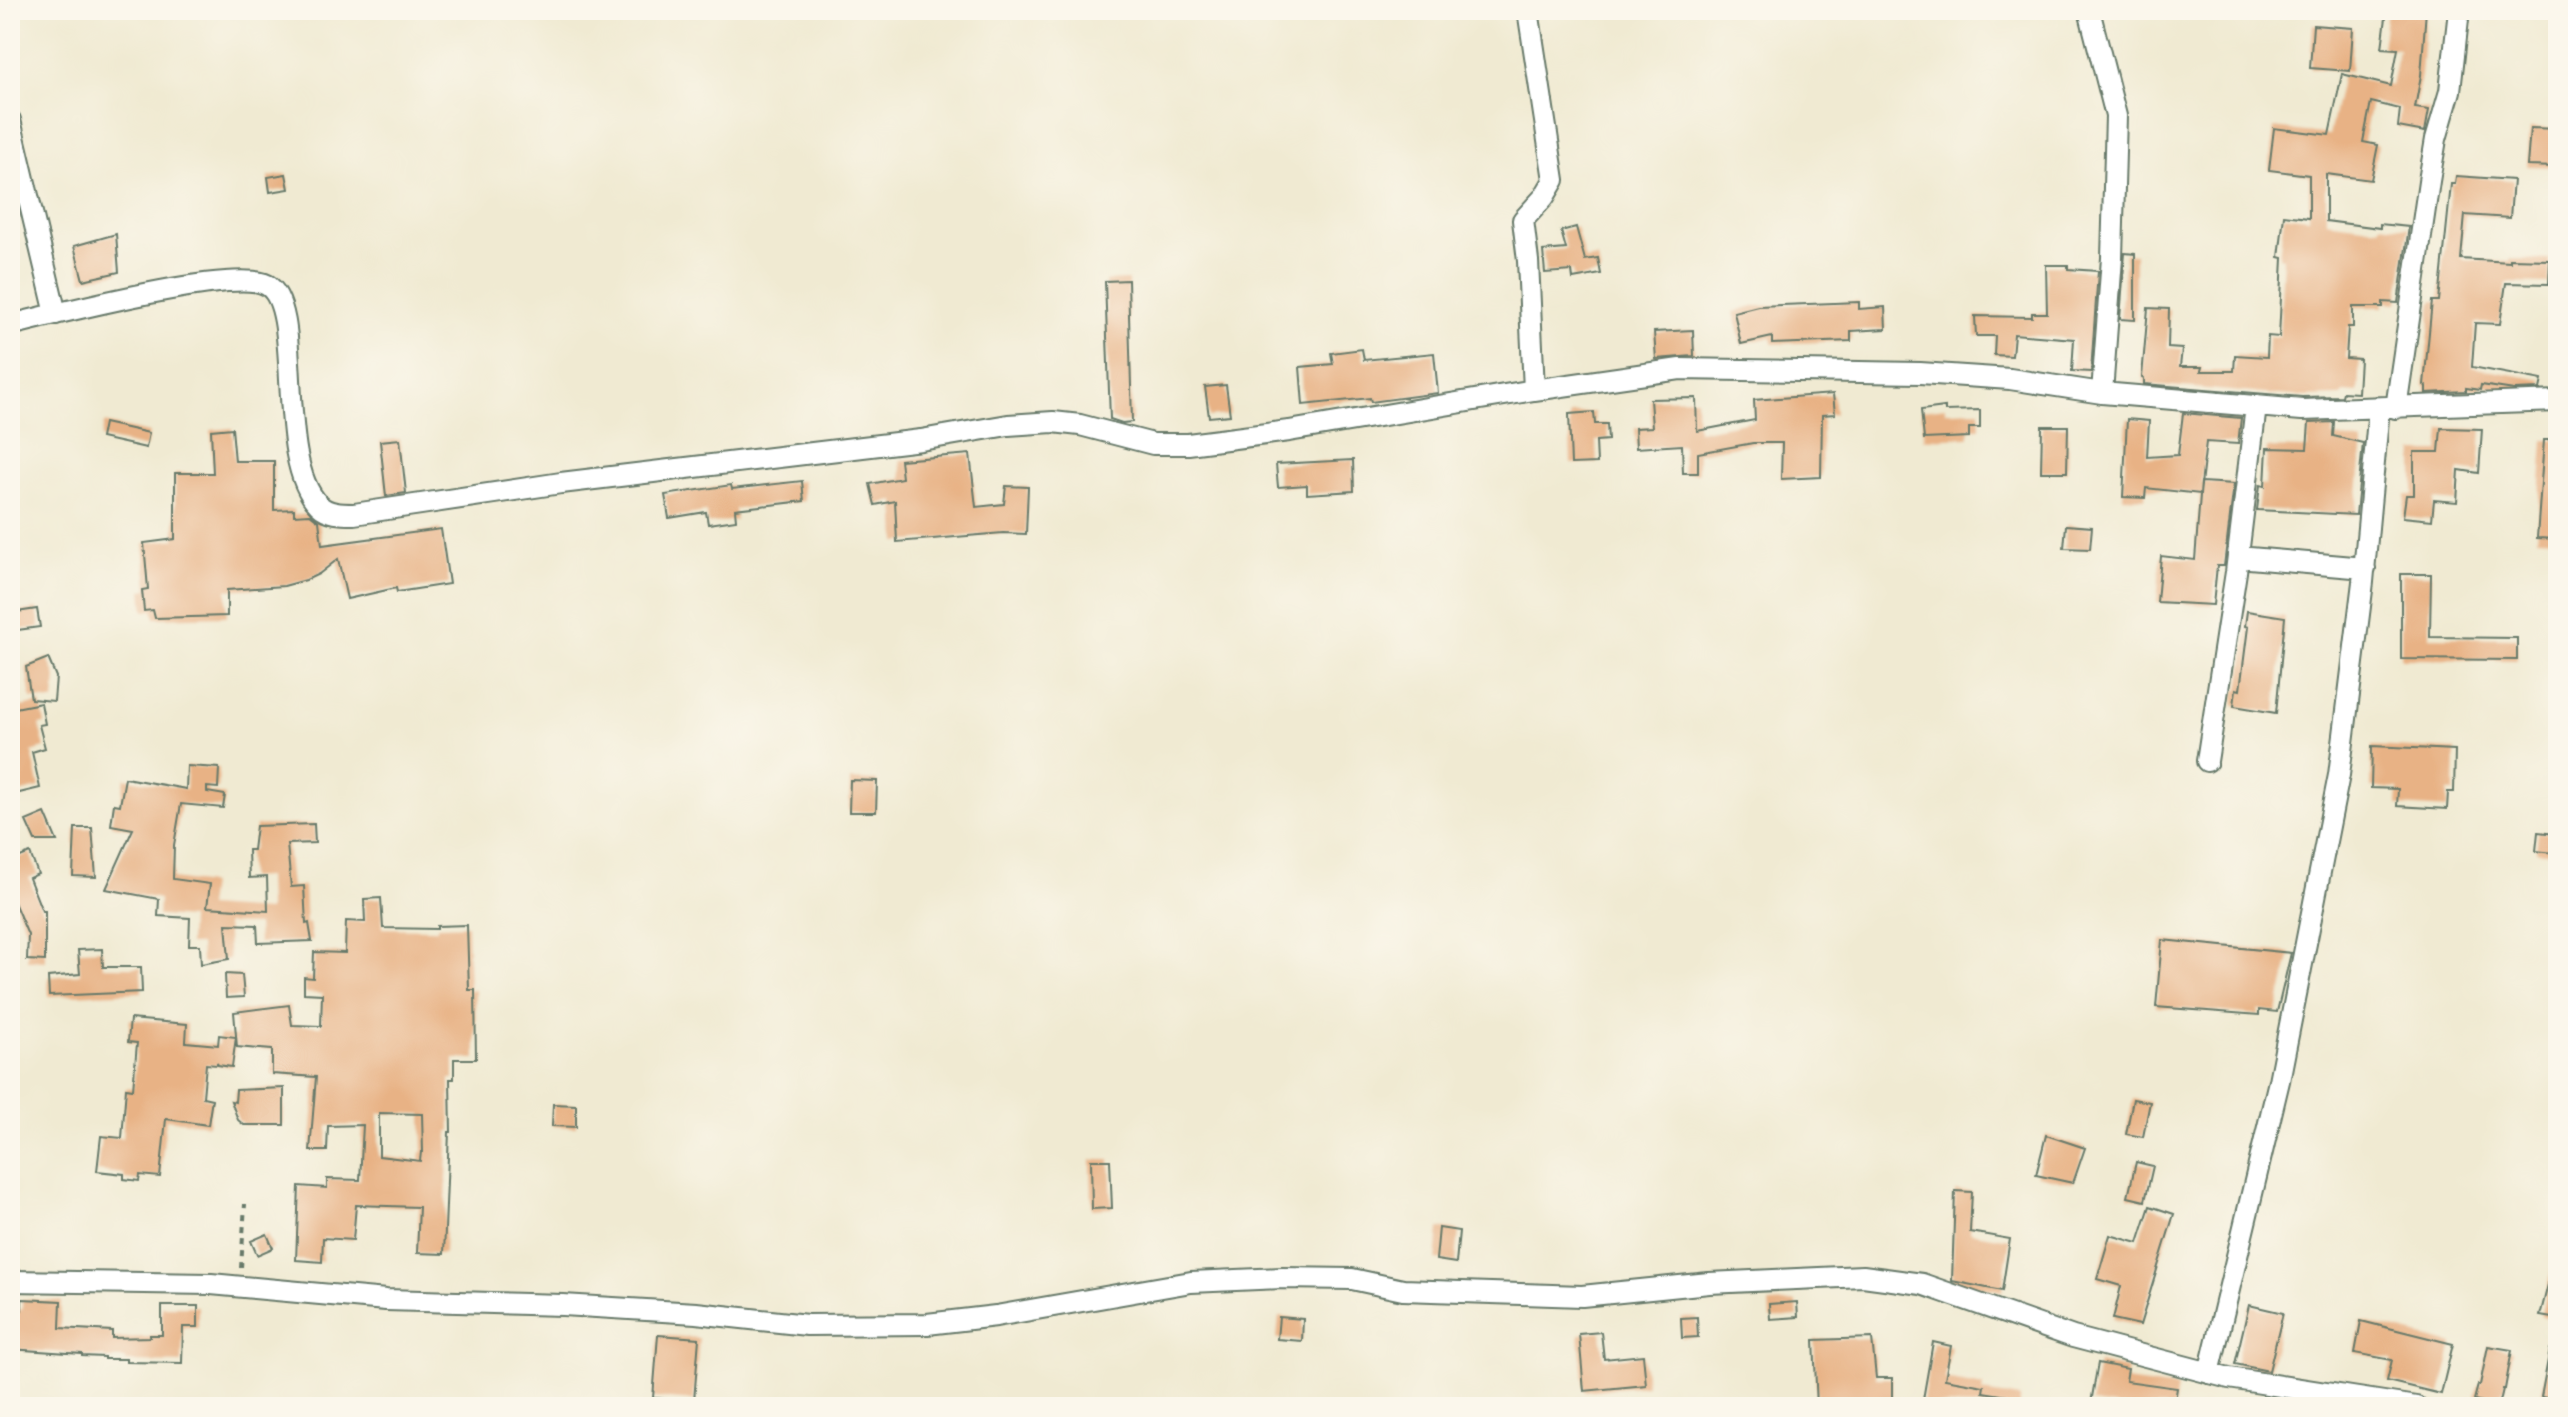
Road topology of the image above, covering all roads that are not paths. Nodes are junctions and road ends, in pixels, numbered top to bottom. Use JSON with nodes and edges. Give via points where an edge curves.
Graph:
{"nodes":[{"id":1,"x":1528,"y":10,"type":"edge"},
{"id":2,"x":2089,"y":10,"type":"edge"},
{"id":3,"x":2459,"y":10,"type":"edge"},
{"id":4,"x":10,"y":120,"type":"edge"},
{"id":5,"x":56,"y":314,"type":"junction"},
{"id":6,"x":10,"y":325,"type":"edge"},
{"id":7,"x":1534,"y":390,"type":"junction"},
{"id":8,"x":2102,"y":393,"type":"junction"},
{"id":9,"x":2558,"y":401,"type":"edge"},
{"id":10,"x":2256,"y":406,"type":"junction"},
{"id":11,"x":2387,"y":408,"type":"junction"},
{"id":12,"x":2238,"y":557,"type":"junction"},
{"id":13,"x":2365,"y":568,"type":"junction"},
{"id":14,"x":2207,"y":761,"type":"dead end"},
{"id":15,"x":10,"y":1281,"type":"edge"},
{"id":16,"x":2209,"y":1373,"type":"junction"},
{"id":17,"x":2416,"y":1407,"type":"edge"}],
"edges":[{"from":1,"to":7,"type":"street","via":[[1554,180],[1523,220]]},
{"from":2,"to":8,"type":"street","via":[[2116,116]]},
{"from":3,"to":11,"type":"street","via":[[2450,91],[2436,139]]},
{"from":4,"to":5,"type":"street"},
{"from":5,"to":6,"type":"street"},
{"from":5,"to":7,"type":"street","via":[[120,298],[244,280],[266,285],[279,297],[285,317],[297,456],[320,506],[337,514],[1008,425],[1053,422],[1153,444],[1188,444]]},
{"from":7,"to":8,"type":"street","via":[[1680,369],[1769,369],[2010,379]]},
{"from":8,"to":10,"type":"street"},
{"from":9,"to":11,"type":"street"},
{"from":10,"to":11,"type":"street"},
{"from":10,"to":12,"type":"street"},
{"from":11,"to":13,"type":"street"},
{"from":12,"to":13,"type":"street"},
{"from":12,"to":14,"type":"street"},
{"from":13,"to":16,"type":"street","via":[[2339,775],[2279,1081]]},
{"from":15,"to":16,"type":"street","via":[[170,1283],[386,1300],[696,1313],[807,1325],[927,1324],[1191,1282],[1352,1279],[1403,1290],[1582,1296],[1863,1276],[1922,1284],[2073,1337]]},
{"from":16,"to":17,"type":"street"}]}
